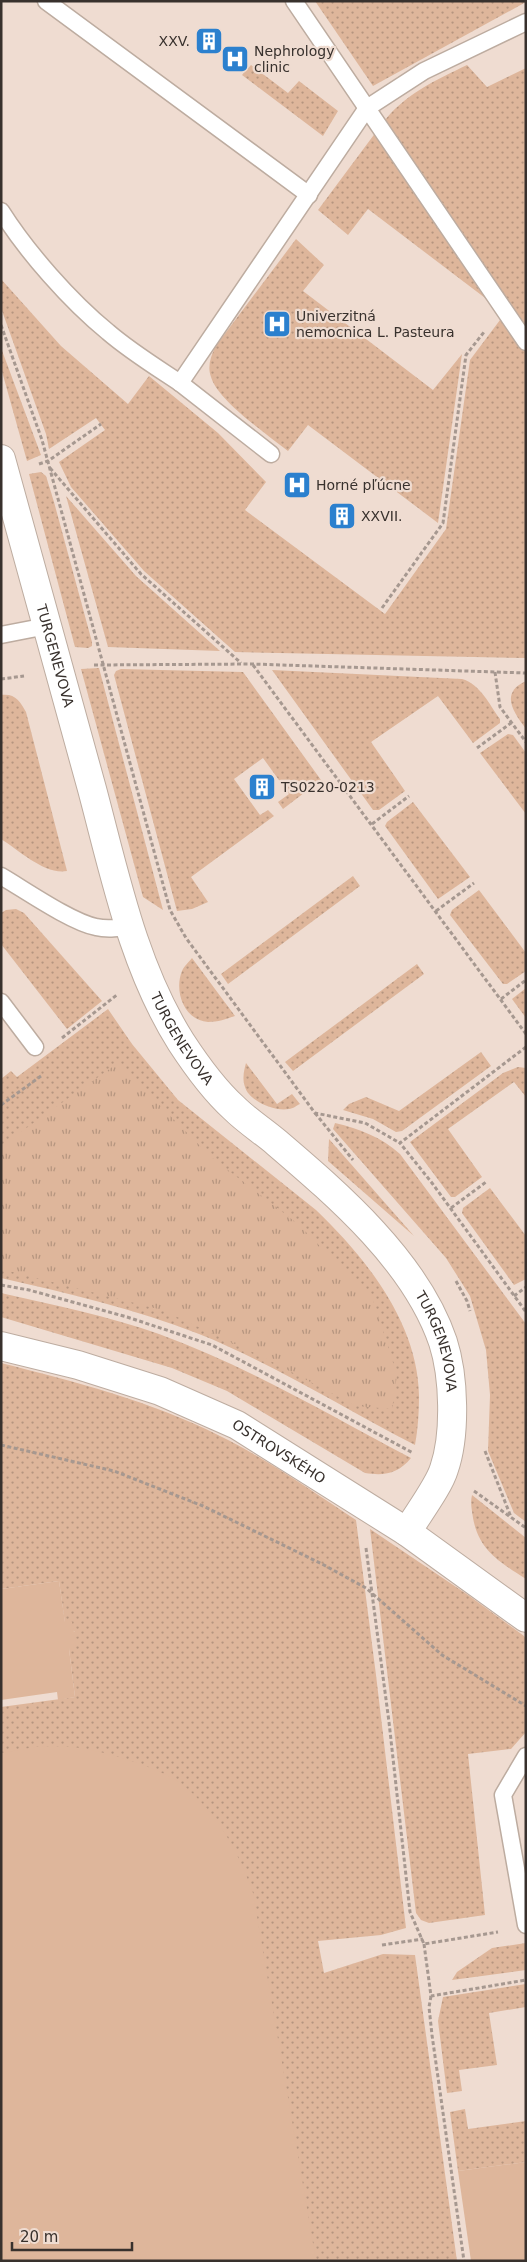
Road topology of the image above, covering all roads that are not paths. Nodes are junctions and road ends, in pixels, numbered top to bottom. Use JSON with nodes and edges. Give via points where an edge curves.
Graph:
{"nodes":[{"id":1,"x":46,"y":1,"type":"edge"},
{"id":2,"x":294,"y":1,"type":"edge"},
{"id":3,"x":526,"y":22,"type":"edge"},
{"id":4,"x":367,"y":108,"type":"junction"},
{"id":5,"x":309,"y":195,"type":"junction"},
{"id":6,"x":1,"y":211,"type":"edge"},
{"id":7,"x":526,"y":342,"type":"edge"},
{"id":8,"x":180,"y":383,"type":"junction"},
{"id":9,"x":271,"y":454,"type":"dead end"},
{"id":10,"x":1,"y":459,"type":"edge"},
{"id":11,"x":47,"y":626,"type":"junction"},
{"id":12,"x":1,"y":634,"type":"edge"},
{"id":13,"x":1,"y":876,"type":"edge"},
{"id":14,"x":131,"y":926,"type":"junction"},
{"id":15,"x":1,"y":1002,"type":"edge"},
{"id":16,"x":35,"y":1047,"type":"dead end"},
{"id":17,"x":1,"y":1346,"type":"edge"},
{"id":18,"x":407,"y":1532,"type":"junction"},
{"id":19,"x":526,"y":1618,"type":"edge"},
{"id":20,"x":526,"y":1756,"type":"edge"},
{"id":21,"x":526,"y":1925,"type":"edge"}],
"edges":[{"from":1,"to":5,"type":"lane"},
{"from":2,"to":4,"type":"lane"},
{"from":3,"to":4,"type":"lane","via":[[424,71]]},
{"from":4,"to":5,"type":"lane"},
{"from":4,"to":7,"type":"lane"},
{"from":5,"to":8,"type":"lane"},
{"from":6,"to":8,"type":"lane","via":[[61,286],[108,332]]},
{"from":8,"to":9,"type":"lane"},
{"from":10,"to":11,"type":"street","name":"TURGENEVOVA"},
{"from":11,"to":12,"type":"lane"},
{"from":11,"to":14,"type":"street","name":"TURGENEVOVA"},
{"from":13,"to":14,"type":"lane","via":[[75,919],[96,927]]},
{"from":14,"to":18,"type":"street","name":"TURGENEVOVA","via":[[145,972],[164,1014],[198,1069],[234,1108],[331,1190],[393,1255],[423,1296],[444,1345],[451,1375],[452,1420],[444,1469]]},
{"from":15,"to":16,"type":"lane"},
{"from":17,"to":18,"type":"street","name":"OSTROVSKÉHO","via":[[78,1365],[160,1391],[237,1425]]},
{"from":18,"to":19,"type":"street","name":"OSTROVSKÉHO"},
{"from":20,"to":21,"type":"lane","via":[[504,1794]]}]}
